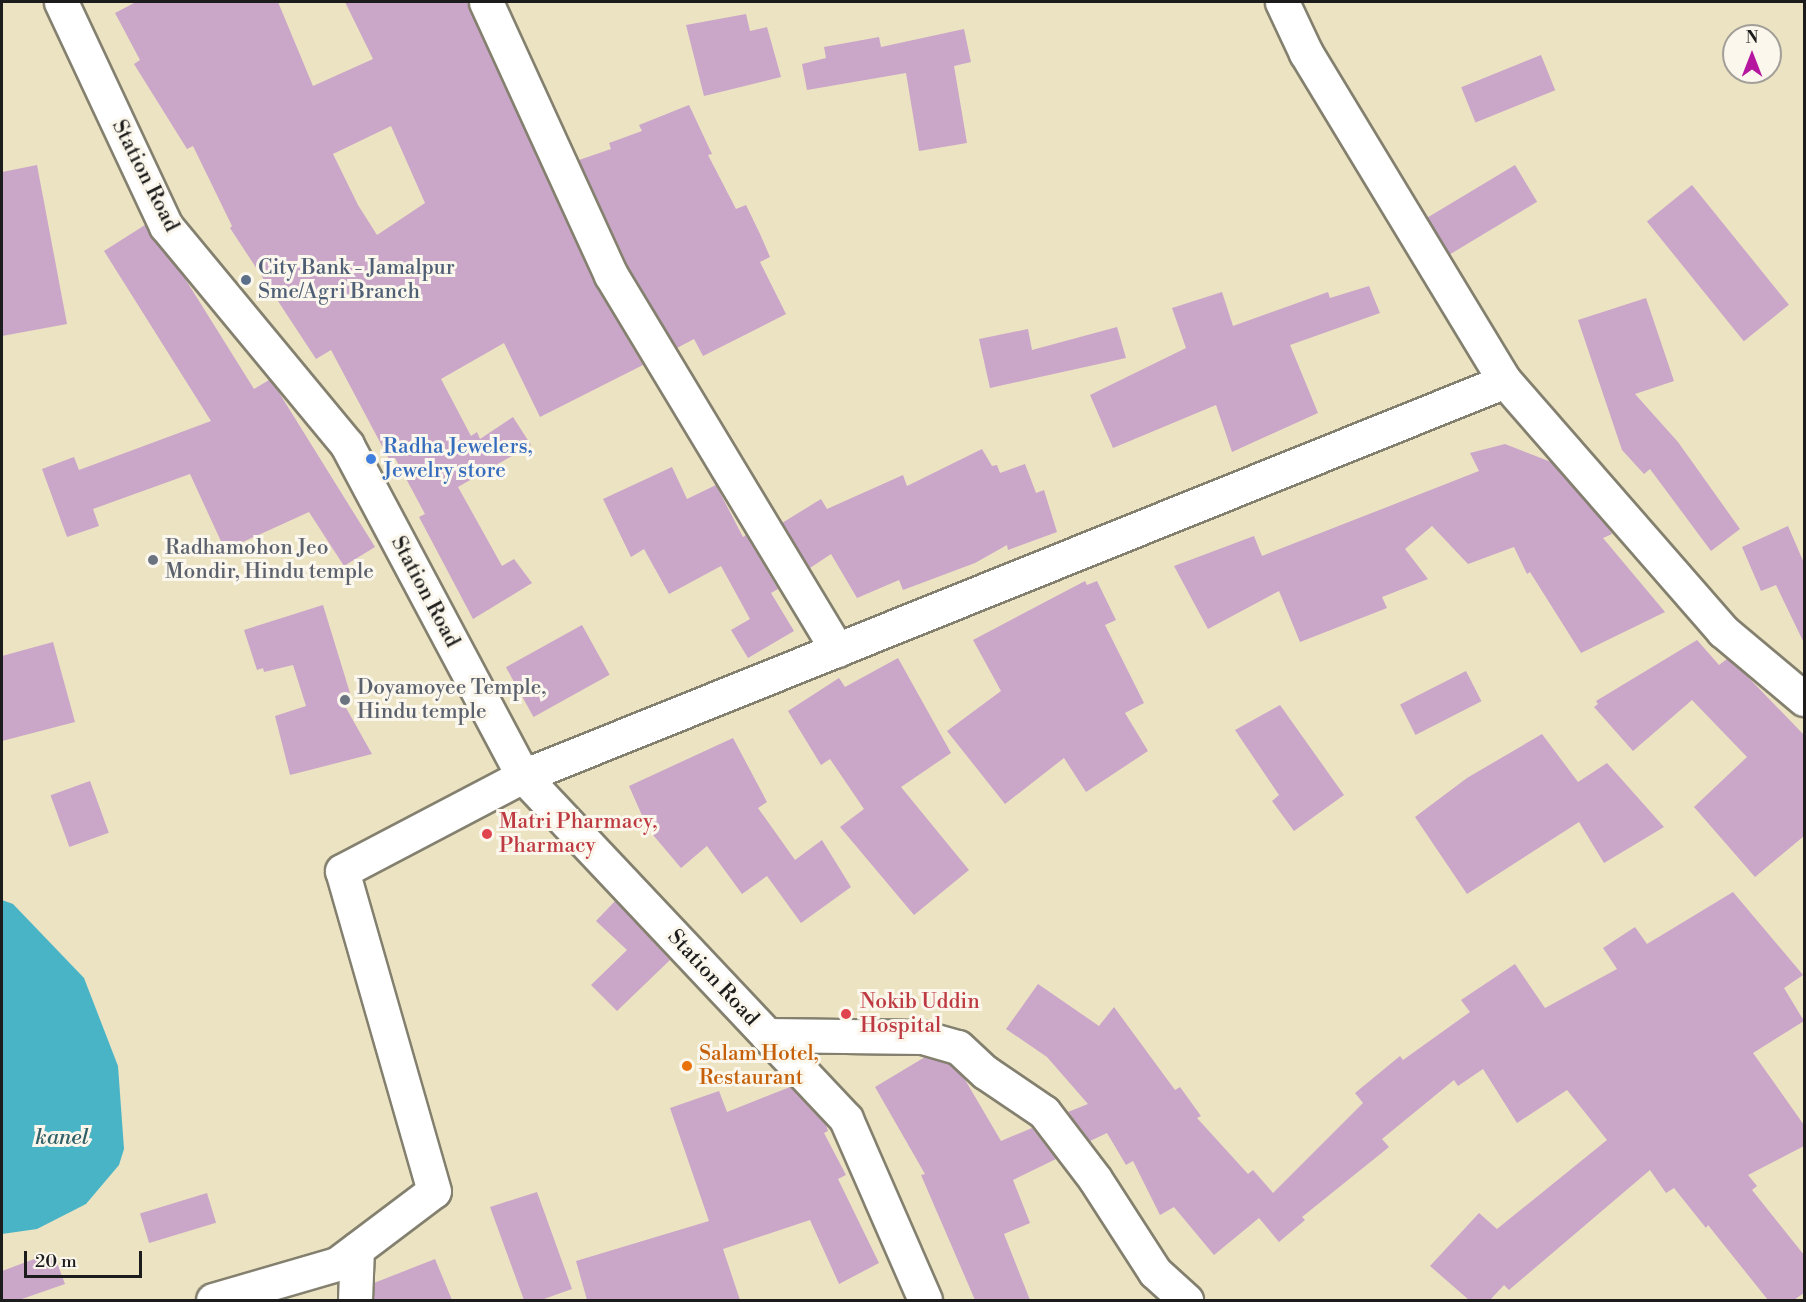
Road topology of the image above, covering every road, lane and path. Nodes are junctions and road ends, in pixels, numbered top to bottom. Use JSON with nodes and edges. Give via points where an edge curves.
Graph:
{"nodes":[{"id":1,"x":60,"y":2,"type":"edge"},
{"id":2,"x":486,"y":2,"type":"edge"},
{"id":3,"x":1282,"y":2,"type":"edge"},
{"id":4,"x":1504,"y":381,"type":"junction"},
{"id":5,"x":837,"y":650,"type":"junction"},
{"id":6,"x":1804,"y":699,"type":"edge"},
{"id":7,"x":523,"y":776,"type":"junction"},
{"id":8,"x":767,"y":1035,"type":"junction"},
{"id":9,"x":357,"y":1249,"type":"junction"},
{"id":10,"x":213,"y":1300,"type":"edge"},
{"id":11,"x":355,"y":1300,"type":"edge"},
{"id":12,"x":925,"y":1300,"type":"edge"},
{"id":13,"x":1185,"y":1300,"type":"edge"}],
"edges":[{"from":1,"to":7,"type":"main road","name":"Station Road","via":[[166,226],[347,445]]},
{"from":2,"to":5,"type":"main road","via":[[610,275]]},
{"from":3,"to":4,"type":"main road","via":[[1306,53]]},
{"from":4,"to":5,"type":"main road"},
{"from":4,"to":6,"type":"main road","via":[[1723,631]]},
{"from":5,"to":7,"type":"main road"},
{"from":7,"to":8,"type":"main road","name":"Station Road"},
{"from":7,"to":9,"type":"main road","via":[[342,871],[434,1191]]},
{"from":8,"to":12,"type":"main road","name":"Station Road","via":[[846,1119]]},
{"from":8,"to":13,"type":"main road","via":[[922,1037],[958,1047],[985,1072],[1044,1112],[1095,1179],[1155,1272]]},
{"from":9,"to":10,"type":"main road","via":[[337,1264]]},
{"from":9,"to":11,"type":"main road"}]}
